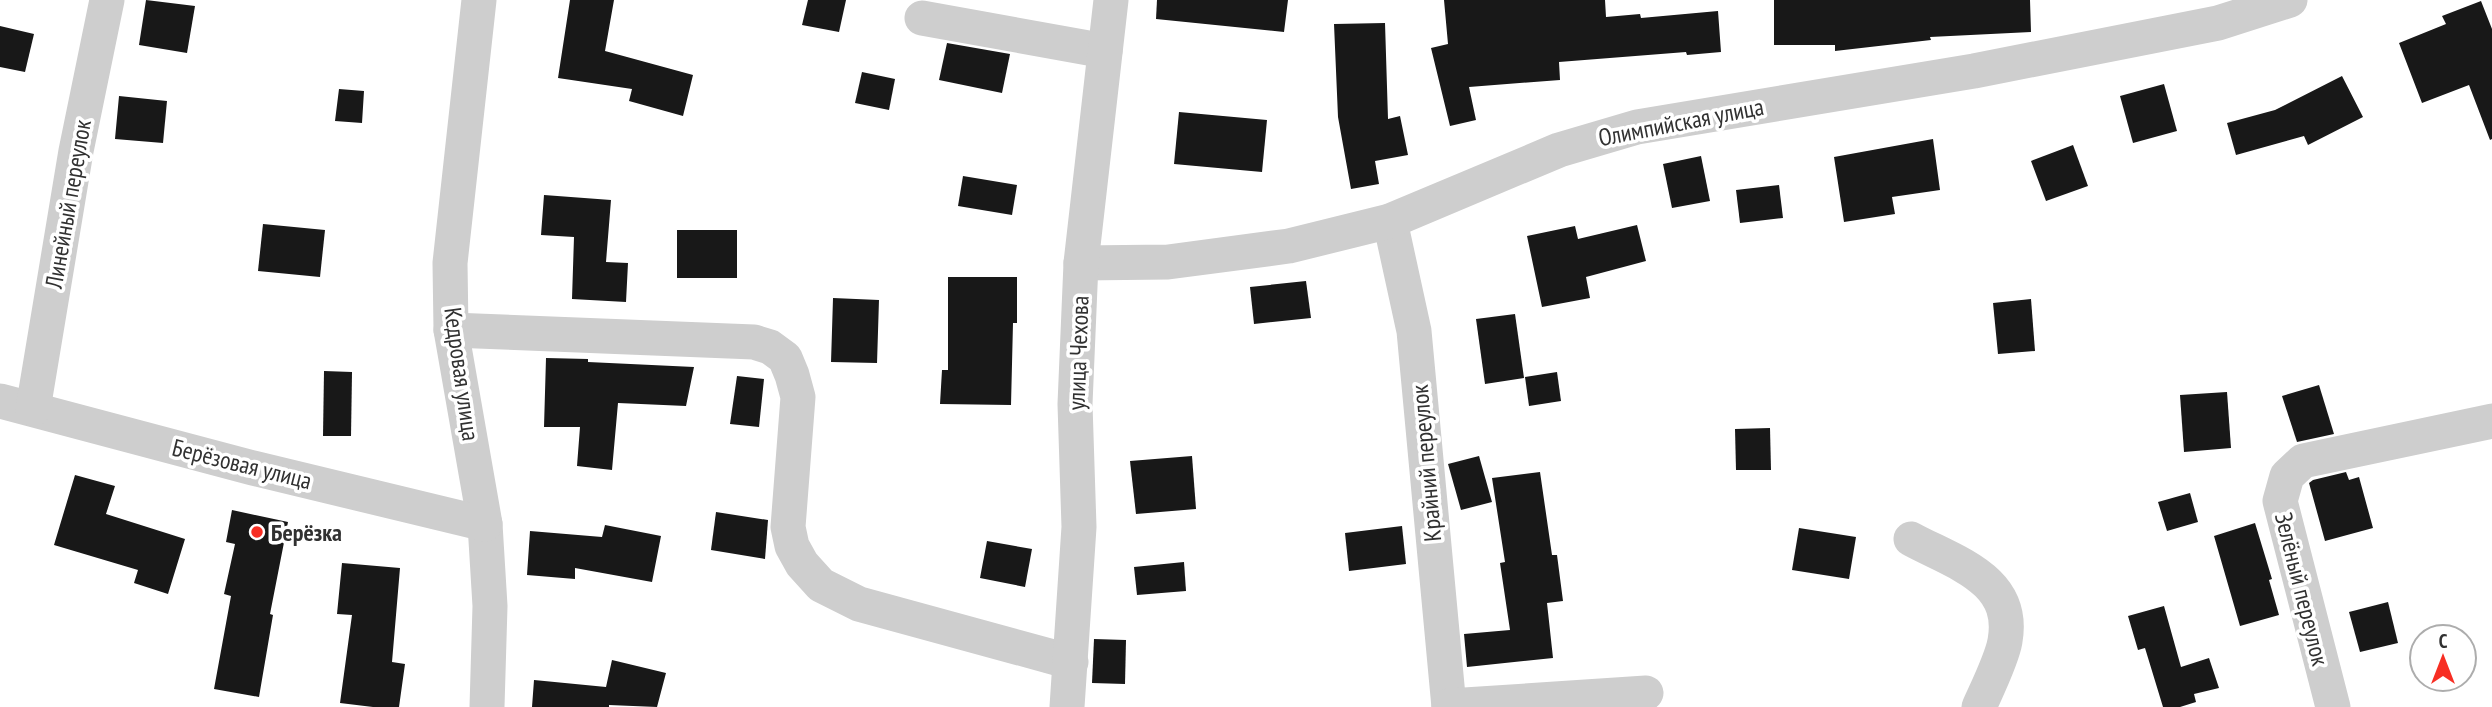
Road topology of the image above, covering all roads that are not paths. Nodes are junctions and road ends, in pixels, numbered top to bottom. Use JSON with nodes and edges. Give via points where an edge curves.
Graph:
{"nodes":[{"id":1,"x":107,"y":0,"type":"edge"},
{"id":2,"x":479,"y":0,"type":"edge"},
{"id":3,"x":1111,"y":0,"type":"edge"},
{"id":4,"x":2290,"y":0,"type":"edge"},
{"id":5,"x":922,"y":18,"type":"dead end"},
{"id":6,"x":1105,"y":51,"type":"junction"},
{"id":7,"x":1390,"y":221,"type":"junction"},
{"id":8,"x":1081,"y":263,"type":"junction"},
{"id":9,"x":451,"y":330,"type":"junction"},
{"id":10,"x":0,"y":401,"type":"edge"},
{"id":11,"x":33,"y":410,"type":"junction"},
{"id":12,"x":2492,"y":421,"type":"edge"},
{"id":13,"x":485,"y":524,"type":"junction"},
{"id":14,"x":1911,"y":540,"type":"dead end"},
{"id":15,"x":1071,"y":662,"type":"junction"},
{"id":16,"x":1646,"y":693,"type":"dead end"},
{"id":17,"x":1449,"y":706,"type":"edge"},
{"id":18,"x":487,"y":707,"type":"edge"},
{"id":19,"x":1066,"y":707,"type":"edge"},
{"id":20,"x":1979,"y":707,"type":"edge"},
{"id":21,"x":2333,"y":707,"type":"edge"}],
"edges":[{"from":1,"to":11,"type":"street","name":"Линейный переулок","via":[[76,150]]},
{"from":2,"to":9,"type":"street","name":"Кедровая улица","via":[[450,263]]},
{"from":3,"to":6,"type":"street","name":"улица Чехова"},
{"from":4,"to":7,"type":"street","name":"Олимпийская улица","via":[[2218,23],[1987,68],[1637,127],[1559,150]]},
{"from":5,"to":6,"type":"street"},
{"from":6,"to":8,"type":"street","name":"улица Чехова"},
{"from":7,"to":8,"type":"street","name":"Олимпийская улица","via":[[1289,246],[1168,262]]},
{"from":7,"to":17,"type":"street","name":"Крайний переулок","via":[[1414,331]]},
{"from":8,"to":15,"type":"street","name":"улица Чехова","via":[[1075,404],[1079,527]]},
{"from":9,"to":13,"type":"street","name":"Кедровая улица"},
{"from":9,"to":15,"type":"street","via":[[754,342],[770,347],[785,358],[797,397],[788,527],[792,546],[821,585],[859,604]]},
{"from":10,"to":11,"type":"street","name":"Берёзовая улица"},
{"from":11,"to":13,"type":"street","name":"Берёзовая улица"},
{"from":12,"to":21,"type":"street","name":"Зелёный переулок","via":[[2304,461],[2287,476],[2280,501]]},
{"from":13,"to":18,"type":"street","name":"Кедровая улица","via":[[490,606]]},
{"from":14,"to":20,"type":"street","via":[[1985,578],[2005,605],[2006,642]]},
{"from":15,"to":19,"type":"street","name":"улица Чехова"},
{"from":16,"to":17,"type":"street"}]}
